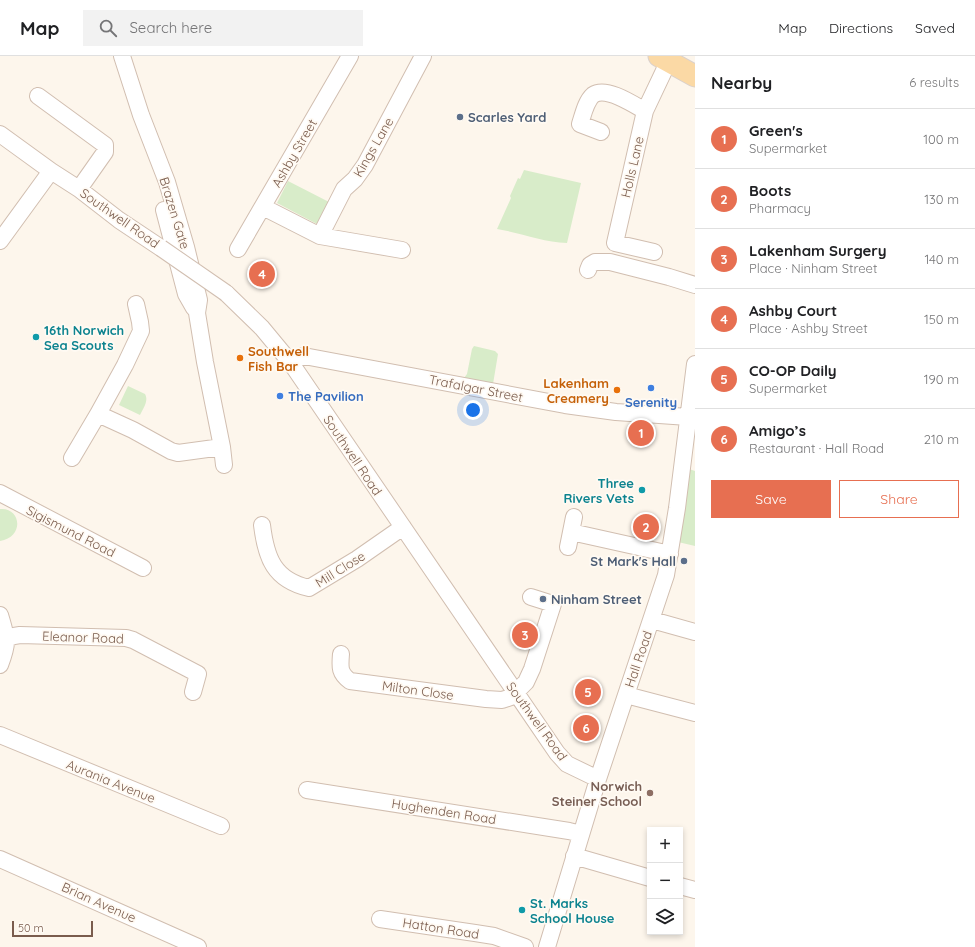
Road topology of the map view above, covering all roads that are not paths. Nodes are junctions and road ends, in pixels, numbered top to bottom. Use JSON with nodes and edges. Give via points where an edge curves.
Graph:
{"nodes":[{"id":1,"x":122,"y":56,"type":"edge"},
{"id":2,"x":350,"y":56,"type":"edge"},
{"id":3,"x":423,"y":56,"type":"edge"},
{"id":4,"x":672,"y":57,"type":"edge"},
{"id":5,"x":695,"y":60,"type":"edge"},
{"id":6,"x":695,"y":76,"type":"edge"},
{"id":7,"x":38,"y":96,"type":"dead end"},
{"id":8,"x":645,"y":110,"type":"junction"},
{"id":9,"x":601,"y":132,"type":"dead end"},
{"id":10,"x":0,"y":134,"type":"edge"},
{"id":11,"x":51,"y":171,"type":"junction"},
{"id":12,"x":79,"y":189,"type":"junction"},
{"id":13,"x":263,"y":207,"type":"junction"},
{"id":14,"x":320,"y":236,"type":"junction"},
{"id":15,"x":0,"y":241,"type":"edge"},
{"id":16,"x":238,"y":249,"type":"dead end"},
{"id":17,"x":402,"y":250,"type":"dead end"},
{"id":18,"x":654,"y":252,"type":"dead end"},
{"id":19,"x":588,"y":270,"type":"dead end"},
{"id":20,"x":695,"y":285,"type":"edge"},
{"id":21,"x":136,"y":304,"type":"dead end"},
{"id":22,"x":291,"y":363,"type":"junction"},
{"id":23,"x":695,"y":364,"type":"edge"},
{"id":24,"x":98,"y":414,"type":"junction"},
{"id":25,"x":688,"y":417,"type":"junction"},
{"id":26,"x":690,"y":439,"type":"edge"},
{"id":27,"x":222,"y":447,"type":"junction"},
{"id":28,"x":72,"y":458,"type":"dead end"},
{"id":29,"x":224,"y":465,"type":"dead end"},
{"id":30,"x":0,"y":493,"type":"edge"},
{"id":31,"x":262,"y":525,"type":"dead end"},
{"id":32,"x":403,"y":527,"type":"junction"},
{"id":33,"x":571,"y":532,"type":"dead end"},
{"id":34,"x":670,"y":554,"type":"junction"},
{"id":35,"x":143,"y":568,"type":"dead end"},
{"id":36,"x":531,"y":597,"type":"dead end"},
{"id":37,"x":0,"y":615,"type":"edge"},
{"id":38,"x":652,"y":620,"type":"junction"},
{"id":39,"x":695,"y":632,"type":"edge"},
{"id":40,"x":4,"y":634,"type":"edge"},
{"id":41,"x":341,"y":654,"type":"dead end"},
{"id":42,"x":0,"y":665,"type":"edge"},
{"id":43,"x":193,"y":692,"type":"dead end"},
{"id":44,"x":516,"y":693,"type":"junction"},
{"id":45,"x":626,"y":695,"type":"junction"},
{"id":46,"x":695,"y":713,"type":"edge"},
{"id":47,"x":0,"y":735,"type":"edge"},
{"id":48,"x":598,"y":779,"type":"junction"},
{"id":49,"x":307,"y":790,"type":"dead end"},
{"id":50,"x":222,"y":826,"type":"dead end"},
{"id":51,"x":581,"y":834,"type":"junction"},
{"id":52,"x":574,"y":856,"type":"junction"},
{"id":53,"x":0,"y":859,"type":"edge"},
{"id":54,"x":647,"y":877,"type":"edge"},
{"id":55,"x":683,"y":887,"type":"edge"},
{"id":56,"x":695,"y":890,"type":"edge"},
{"id":57,"x":380,"y":919,"type":"dead end"},
{"id":58,"x":198,"y":947,"type":"edge"},
{"id":59,"x":525,"y":947,"type":"edge"},
{"id":60,"x":547,"y":947,"type":"edge"}],
"edges":[{"from":1,"to":27,"type":"street","name":"Brazen Gate","via":[[167,182],[186,247],[199,300],[197,313]]},
{"from":2,"to":13,"type":"street","name":"Ashby Street"},
{"from":3,"to":14,"type":"street","name":"Kings Lane","via":[[365,165],[344,189]]},
{"from":4,"to":5,"type":"main road"},
{"from":4,"to":6,"type":"main road"},
{"from":4,"to":8,"type":"street","name":"Holls Lane"},
{"from":7,"to":12,"type":"street","via":[[105,145],[105,152]]},
{"from":8,"to":9,"type":"street","via":[[603,92],[593,95],[574,122]]},
{"from":8,"to":18,"type":"street","name":"Holls Lane","via":[[615,243]]},
{"from":10,"to":11,"type":"street","name":"Southwell Road"},
{"from":11,"to":12,"type":"street","name":"Southwell Road"},
{"from":11,"to":15,"type":"street"},
{"from":12,"to":22,"type":"street","name":"Southwell Road","bridge":true,"via":[[119,220],[226,293],[262,328]]},
{"from":13,"to":14,"type":"street"},
{"from":13,"to":16,"type":"street","name":"Ashby Street"},
{"from":14,"to":17,"type":"street"},
{"from":19,"to":20,"type":"street","via":[[594,262],[610,262]]},
{"from":21,"to":24,"type":"street","via":[[141,331]]},
{"from":22,"to":25,"type":"street","name":"Trafalgar Street","via":[[296,358],[304,356],[565,404],[616,412]]},
{"from":22,"to":32,"type":"street","name":"Southwell Road"},
{"from":23,"to":25,"type":"street","name":"Hall Road"},
{"from":24,"to":27,"type":"street","via":[[178,453]]},
{"from":24,"to":28,"type":"street"},
{"from":25,"to":26,"type":"street","name":"Hall Road"},
{"from":26,"to":34,"type":"street","name":"Hall Road"},
{"from":27,"to":29,"type":"street","name":"Brazen Gate"},
{"from":30,"to":35,"type":"street","name":"Sigismund Road"},
{"from":31,"to":32,"type":"street","name":"Mill Close","via":[[264,545],[272,564],[282,576],[296,585],[309,588]]},
{"from":32,"to":44,"type":"street","name":"Southwell Road"},
{"from":33,"to":34,"type":"street"},
{"from":34,"to":38,"type":"street","name":"Hall Road"},
{"from":36,"to":44,"type":"street","via":[[553,604],[532,669],[526,682]]},
{"from":37,"to":40,"type":"street"},
{"from":38,"to":39,"type":"street"},
{"from":38,"to":45,"type":"street","name":"Hall Road"},
{"from":40,"to":42,"type":"street","via":[[6,651]]},
{"from":40,"to":43,"type":"street","name":"Eleanor Road","via":[[134,640],[202,671]]},
{"from":41,"to":44,"type":"street","name":"Milton Close","via":[[340,669],[350,681],[490,700],[502,700]]},
{"from":44,"to":48,"type":"street","name":"Southwell Road","via":[[567,764]]},
{"from":45,"to":46,"type":"street"},
{"from":45,"to":48,"type":"street","name":"Hall Road"},
{"from":47,"to":50,"type":"street","name":"Aurania Avenue"},
{"from":48,"to":51,"type":"street","name":"Hall Road"},
{"from":49,"to":51,"type":"street","name":"Hughenden Road"},
{"from":51,"to":52,"type":"street","name":"Hall Road"},
{"from":52,"to":54,"type":"street"},
{"from":52,"to":60,"type":"street","name":"Hall Road"},
{"from":53,"to":58,"type":"street","name":"Brian Avenue"},
{"from":55,"to":56,"type":"street"},
{"from":57,"to":59,"type":"street","name":"Hatton Road","via":[[494,936]]}]}
